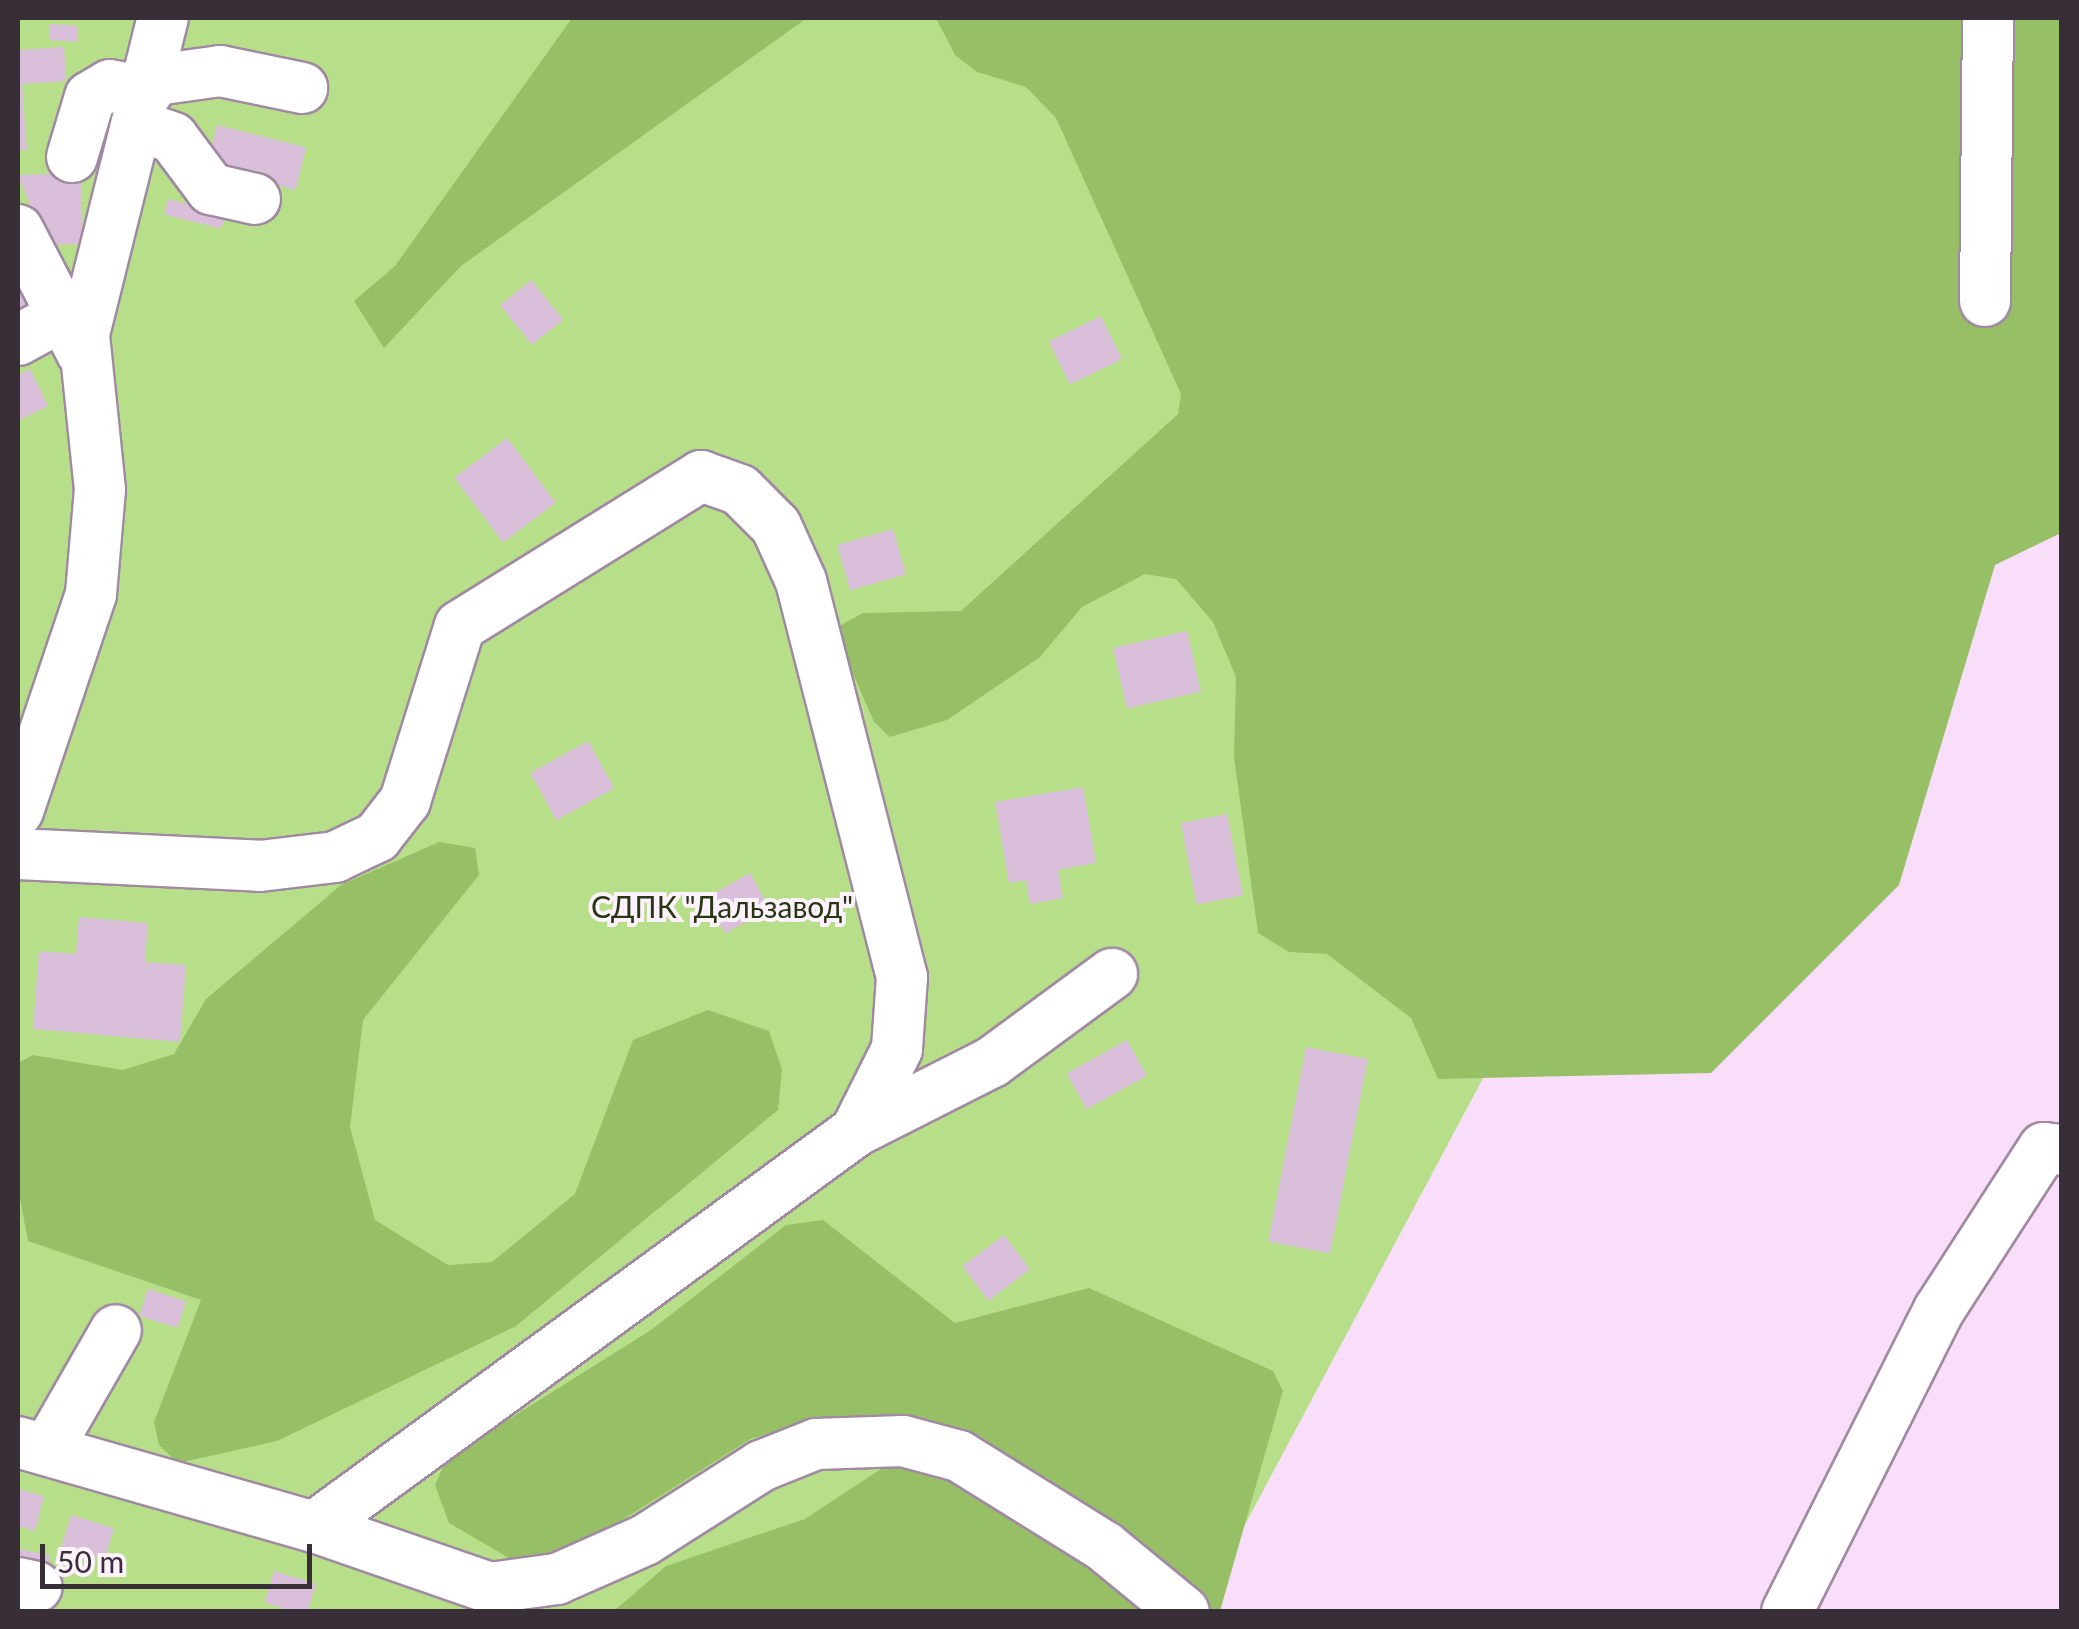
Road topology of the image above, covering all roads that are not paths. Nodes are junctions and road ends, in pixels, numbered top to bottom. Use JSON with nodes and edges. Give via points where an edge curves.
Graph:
{"nodes":[{"id":1,"x":163,"y":18,"type":"edge"},
{"id":2,"x":1988,"y":18,"type":"edge"},
{"id":3,"x":302,"y":88,"type":"dead end"},
{"id":4,"x":145,"y":100,"type":"junction"},
{"id":5,"x":72,"y":157,"type":"dead end"},
{"id":6,"x":255,"y":199,"type":"dead end"},
{"id":7,"x":18,"y":230,"type":"edge"},
{"id":8,"x":1986,"y":301,"type":"dead end"},
{"id":9,"x":72,"y":335,"type":"junction"},
{"id":10,"x":18,"y":340,"type":"edge"},
{"id":11,"x":18,"y":811,"type":"edge"},
{"id":12,"x":18,"y":854,"type":"edge"},
{"id":13,"x":1112,"y":974,"type":"dead end"},
{"id":14,"x":856,"y":1131,"type":"junction"},
{"id":15,"x":2062,"y":1150,"type":"edge"},
{"id":16,"x":116,"y":1330,"type":"dead end"},
{"id":17,"x":32,"y":1446,"type":"edge"},
{"id":18,"x":314,"y":1528,"type":"junction"},
{"id":19,"x":1184,"y":1612,"type":"edge"},
{"id":20,"x":1787,"y":1612,"type":"edge"}],
"edges":[{"from":1,"to":4,"type":"street"},
{"from":2,"to":8,"type":"street"},
{"from":3,"to":4,"type":"street","via":[[220,71]]},
{"from":4,"to":5,"type":"street","via":[[110,85],[90,97]]},
{"from":4,"to":6,"type":"street","via":[[211,189]]},
{"from":4,"to":9,"type":"street"},
{"from":7,"to":9,"type":"street"},
{"from":9,"to":10,"type":"street"},
{"from":9,"to":11,"type":"street","via":[[100,490],[90,594]]},
{"from":12,"to":14,"type":"street","via":[[260,866],[335,857],[377,837],[404,801],[460,626],[702,476],[740,490],[776,526],[801,581],[902,976],[897,1049]]},
{"from":13,"to":14,"type":"street","via":[[992,1062]]},
{"from":14,"to":18,"type":"street"},
{"from":15,"to":20,"type":"street","via":[[2044,1148],[1939,1310]]},
{"from":16,"to":17,"type":"street"},
{"from":17,"to":18,"type":"street"},
{"from":18,"to":19,"type":"street","via":[[490,1588],[558,1579],[644,1540],[816,1444],[904,1442],[959,1456],[1104,1547]]}]}
